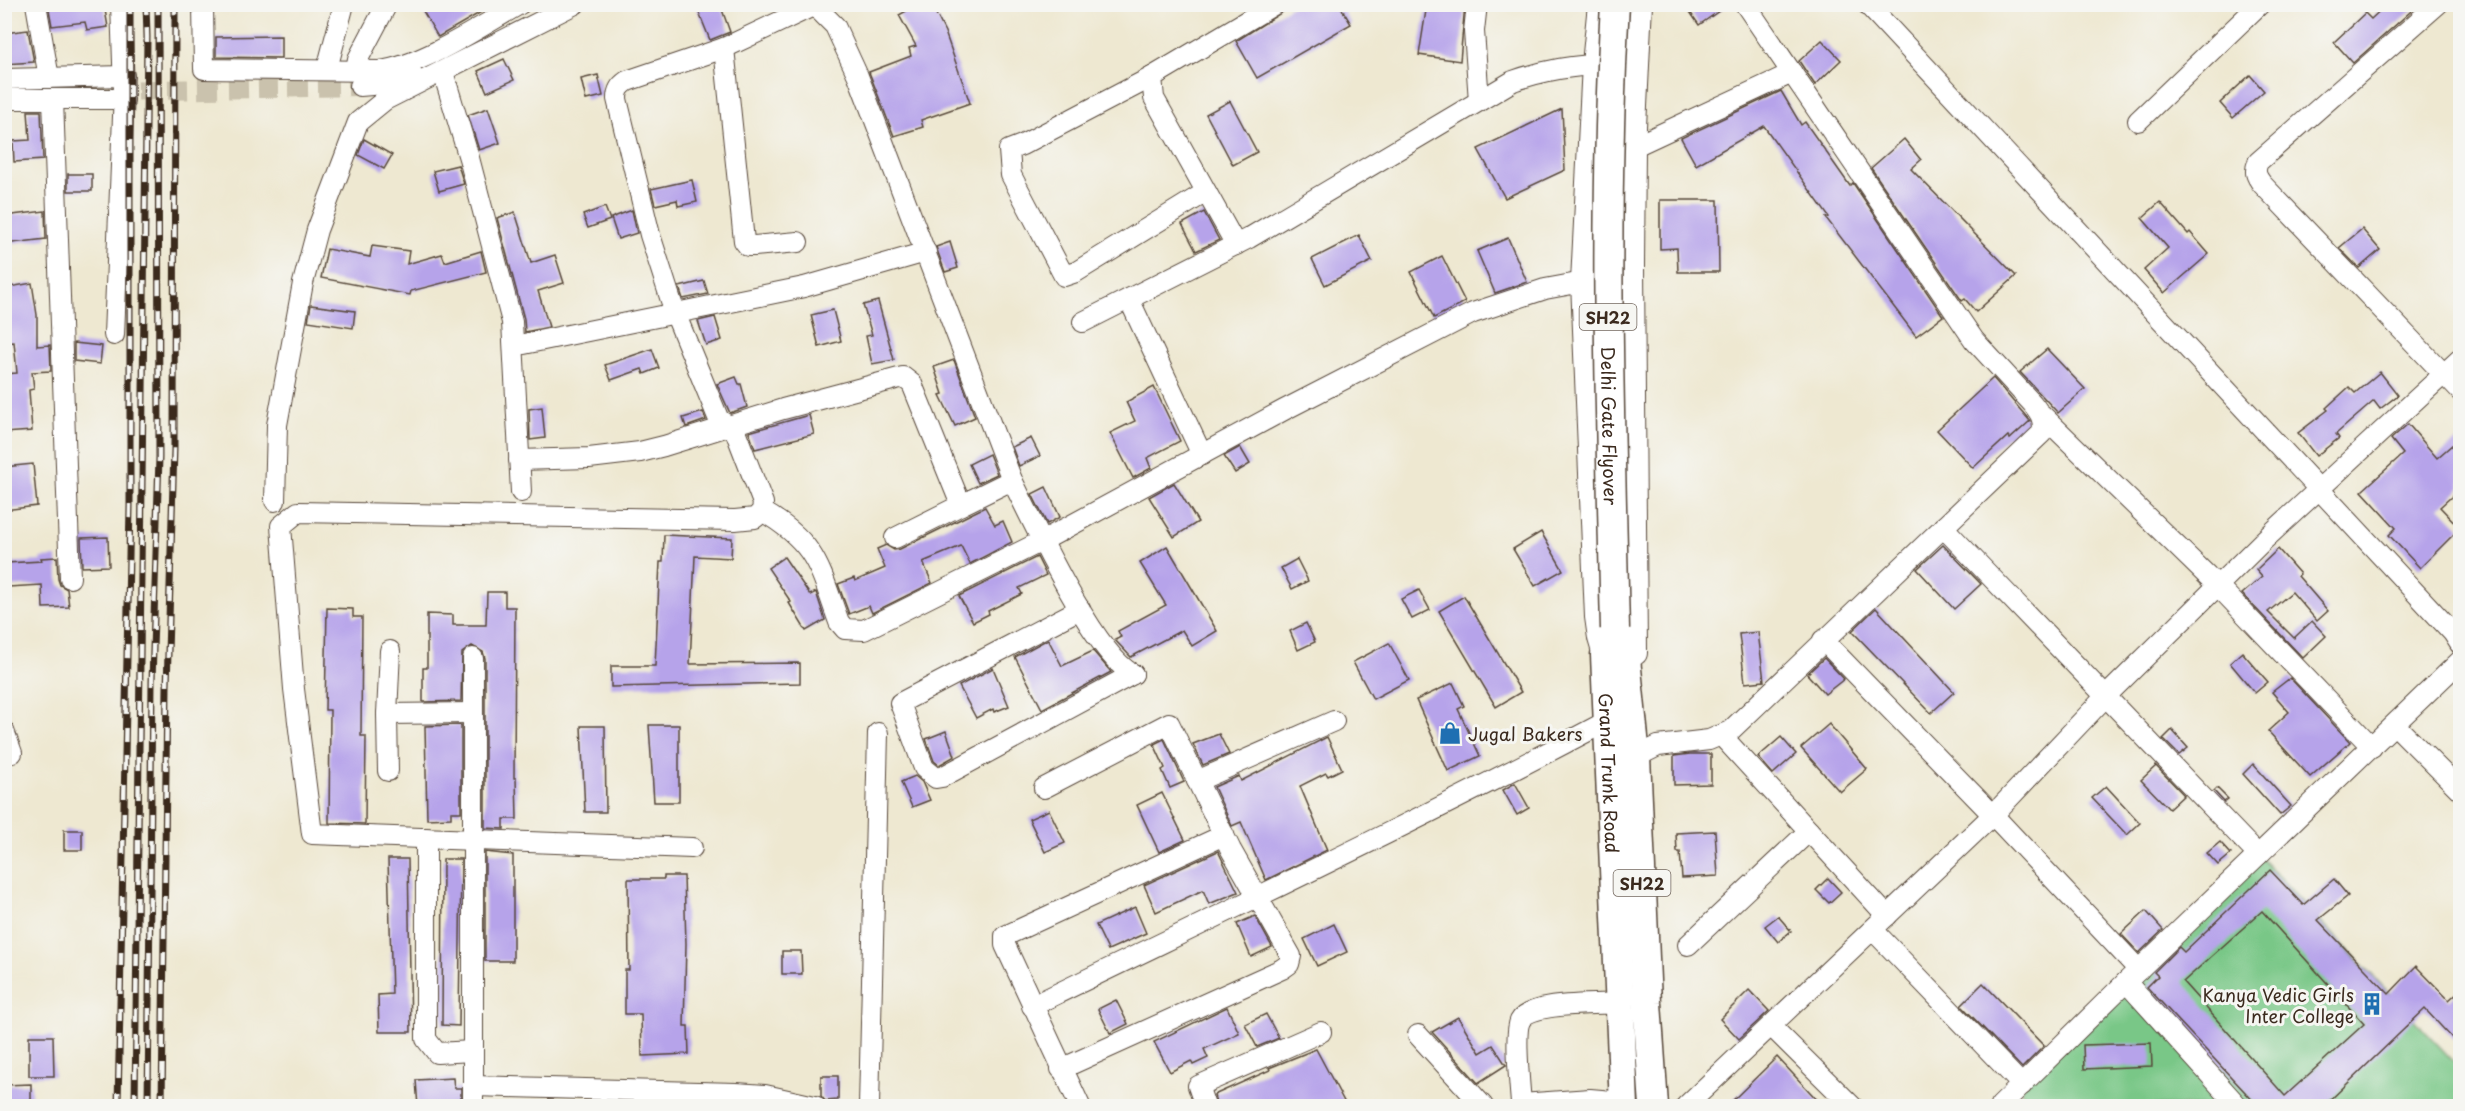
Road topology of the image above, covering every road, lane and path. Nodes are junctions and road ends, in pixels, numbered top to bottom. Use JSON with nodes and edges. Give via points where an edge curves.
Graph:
{"nodes":[{"id":1,"x":36,"y":4,"type":"edge"},
{"id":2,"x":121,"y":4,"type":"edge"},
{"id":3,"x":203,"y":4,"type":"edge"},
{"id":4,"x":344,"y":4,"type":"edge"},
{"id":5,"x":387,"y":4,"type":"edge"},
{"id":6,"x":545,"y":4,"type":"edge"},
{"id":7,"x":575,"y":4,"type":"edge"},
{"id":8,"x":1275,"y":4,"type":"edge"},
{"id":9,"x":1477,"y":4,"type":"edge"},
{"id":10,"x":1600,"y":4,"type":"edge"},
{"id":11,"x":1615,"y":4,"type":"edge"},
{"id":12,"x":1640,"y":4,"type":"edge"},
{"id":13,"x":1745,"y":4,"type":"edge"},
{"id":14,"x":1867,"y":4,"type":"edge"},
{"id":15,"x":2259,"y":4,"type":"edge"},
{"id":16,"x":2438,"y":4,"type":"edge"},
{"id":17,"x":813,"y":5,"type":"edge"},
{"id":18,"x":515,"y":6,"type":"edge"},
{"id":19,"x":724,"y":48,"type":"junction"},
{"id":20,"x":1594,"y":64,"type":"junction"},
{"id":21,"x":1637,"y":65,"type":"junction"},
{"id":22,"x":443,"y":72,"type":"junction"},
{"id":23,"x":347,"y":73,"type":"junction"},
{"id":24,"x":1792,"y":74,"type":"junction"},
{"id":25,"x":124,"y":76,"type":"junction"},
{"id":26,"x":1152,"y":77,"type":"junction"},
{"id":27,"x":4,"y":80,"type":"edge"},
{"id":28,"x":52,"y":90,"type":"junction"},
{"id":29,"x":4,"y":92,"type":"edge"},
{"id":30,"x":4,"y":99,"type":"edge"},
{"id":31,"x":124,"y":99,"type":"junction"},
{"id":32,"x":385,"y":100,"type":"junction"},
{"id":33,"x":1479,"y":101,"type":"junction"},
{"id":34,"x":2138,"y":121,"type":"dead end"},
{"id":35,"x":1633,"y":147,"type":"junction"},
{"id":36,"x":1206,"y":192,"type":"junction"},
{"id":37,"x":798,"y":242,"type":"dead end"},
{"id":38,"x":1236,"y":245,"type":"junction"},
{"id":39,"x":926,"y":252,"type":"junction"},
{"id":40,"x":1583,"y":282,"type":"junction"},
{"id":41,"x":1129,"y":299,"type":"junction"},
{"id":42,"x":675,"y":313,"type":"junction"},
{"id":43,"x":1083,"y":322,"type":"dead end"},
{"id":44,"x":114,"y":335,"type":"dead end"},
{"id":45,"x":514,"y":346,"type":"junction"},
{"id":46,"x":2460,"y":358,"type":"edge"},
{"id":47,"x":2445,"y":374,"type":"junction"},
{"id":48,"x":2460,"y":391,"type":"edge"},
{"id":49,"x":2041,"y":414,"type":"junction"},
{"id":50,"x":728,"y":426,"type":"junction"},
{"id":51,"x":1202,"y":455,"type":"junction"},
{"id":52,"x":519,"y":460,"type":"junction"},
{"id":53,"x":1012,"y":480,"type":"junction"},
{"id":54,"x":2318,"y":488,"type":"junction"},
{"id":55,"x":521,"y":492,"type":"dead end"},
{"id":56,"x":274,"y":501,"type":"dead end"},
{"id":57,"x":961,"y":505,"type":"junction"},
{"id":58,"x":762,"y":511,"type":"junction"},
{"id":59,"x":1943,"y":527,"type":"junction"},
{"id":60,"x":895,"y":538,"type":"dead end"},
{"id":61,"x":1042,"y":541,"type":"junction"},
{"id":62,"x":70,"y":578,"type":"dead end"},
{"id":63,"x":2218,"y":586,"type":"junction"},
{"id":64,"x":1080,"y":609,"type":"junction"},
{"id":65,"x":1823,"y":640,"type":"junction"},
{"id":66,"x":2460,"y":644,"type":"edge"},
{"id":67,"x":1615,"y":648,"type":"junction"},
{"id":68,"x":390,"y":651,"type":"dead end"},
{"id":69,"x":473,"y":658,"type":"dead end"},
{"id":70,"x":2460,"y":661,"type":"edge"},
{"id":71,"x":2107,"y":695,"type":"junction"},
{"id":72,"x":472,"y":713,"type":"junction"},
{"id":73,"x":387,"y":714,"type":"junction"},
{"id":74,"x":1609,"y":720,"type":"junction"},
{"id":75,"x":1334,"y":721,"type":"dead end"},
{"id":76,"x":2395,"y":725,"type":"junction"},
{"id":77,"x":4,"y":731,"type":"edge"},
{"id":78,"x":878,"y":733,"type":"dead end"},
{"id":79,"x":1721,"y":735,"type":"junction"},
{"id":80,"x":2372,"y":747,"type":"junction"},
{"id":81,"x":12,"y":753,"type":"dead end"},
{"id":82,"x":1636,"y":757,"type":"junction"},
{"id":83,"x":388,"y":771,"type":"dead end"},
{"id":84,"x":1197,"y":781,"type":"junction"},
{"id":85,"x":1044,"y":788,"type":"dead end"},
{"id":86,"x":2460,"y":790,"type":"edge"},
{"id":87,"x":1994,"y":815,"type":"junction"},
{"id":88,"x":1809,"y":831,"type":"junction"},
{"id":89,"x":1224,"y":835,"type":"junction"},
{"id":90,"x":426,"y":838,"type":"junction"},
{"id":91,"x":471,"y":838,"type":"junction"},
{"id":92,"x":692,"y":848,"type":"dead end"},
{"id":93,"x":2258,"y":855,"type":"junction"},
{"id":94,"x":1256,"y":897,"type":"junction"},
{"id":95,"x":1887,"y":916,"type":"junction"},
{"id":96,"x":1872,"y":930,"type":"junction"},
{"id":97,"x":1688,"y":945,"type":"dead end"},
{"id":98,"x":2132,"y":976,"type":"junction"},
{"id":99,"x":1621,"y":1004,"type":"junction"},
{"id":100,"x":1032,"y":1006,"type":"junction"},
{"id":101,"x":1771,"y":1026,"type":"junction"},
{"id":102,"x":1321,"y":1032,"type":"dead end"},
{"id":103,"x":1419,"y":1035,"type":"dead end"},
{"id":104,"x":472,"y":1051,"type":"junction"},
{"id":105,"x":1061,"y":1069,"type":"junction"},
{"id":106,"x":2022,"y":1085,"type":"junction"},
{"id":107,"x":473,"y":1086,"type":"junction"},
{"id":108,"x":1520,"y":1105,"type":"edge"},
{"id":109,"x":1624,"y":1105,"type":"edge"},
{"id":110,"x":473,"y":1107,"type":"edge"},
{"id":111,"x":815,"y":1107,"type":"edge"},
{"id":112,"x":869,"y":1107,"type":"edge"},
{"id":113,"x":1080,"y":1107,"type":"edge"},
{"id":114,"x":1205,"y":1107,"type":"edge"},
{"id":115,"x":1483,"y":1107,"type":"edge"},
{"id":116,"x":1654,"y":1107,"type":"edge"},
{"id":117,"x":1686,"y":1107,"type":"edge"},
{"id":118,"x":1852,"y":1107,"type":"edge"},
{"id":119,"x":2000,"y":1107,"type":"edge"},
{"id":120,"x":2238,"y":1107,"type":"edge"}],
"edges":[{"from":1,"to":28,"type":"street"},
{"from":2,"to":25,"type":"street"},
{"from":3,"to":23,"type":"street","via":[[204,69]]},
{"from":4,"to":23,"type":"street"},
{"from":5,"to":23,"type":"street"},
{"from":6,"to":23,"type":"street","via":[[408,79],[396,83]]},
{"from":7,"to":22,"type":"street"},
{"from":8,"to":26,"type":"street"},
{"from":9,"to":33,"type":"street","via":[[1474,31]]},
{"from":10,"to":20,"type":"main road"},
{"from":11,"to":67,"type":"highway","name":"Delhi Gate Flyover","number":"SH22","bridge":true,"via":[[1607,298]]},
{"from":12,"to":21,"type":"main road"},
{"from":13,"to":24,"type":"street"},
{"from":14,"to":54,"type":"street"},
{"from":15,"to":34,"type":"street"},
{"from":16,"to":47,"type":"street","via":[[2258,162],[2255,169],[2262,184]]},
{"from":17,"to":19,"type":"street"},
{"from":17,"to":39,"type":"street","via":[[841,37]]},
{"from":18,"to":23,"type":"street","via":[[406,65]]},
{"from":19,"to":37,"type":"street","via":[[744,241],[748,246]]},
{"from":19,"to":42,"type":"street","via":[[627,81],[617,93],[650,235]]},
{"from":20,"to":21,"type":"street"},
{"from":20,"to":33,"type":"street","via":[[1527,76]]},
{"from":20,"to":40,"type":"main road"},
{"from":21,"to":35,"type":"main road"},
{"from":22,"to":32,"type":"street"},
{"from":22,"to":45,"type":"street","via":[[507,303]]},
{"from":23,"to":32,"type":"street","via":[[350,92],[357,98]]},
{"from":24,"to":35,"type":"street"},
{"from":24,"to":49,"type":"street","via":[[1974,340]]},
{"from":25,"to":28,"type":"street"},
{"from":25,"to":31,"type":"street"},
{"from":26,"to":36,"type":"street","via":[[1154,98]]},
{"from":26,"to":36,"type":"street","via":[[1009,150],[1011,175],[1064,276]]},
{"from":27,"to":28,"type":"street"},
{"from":28,"to":29,"type":"street"},
{"from":28,"to":30,"type":"street"},
{"from":28,"to":31,"type":"street"},
{"from":28,"to":62,"type":"street"},
{"from":31,"to":44,"type":"street"},
{"from":32,"to":56,"type":"street","via":[[358,122],[317,230],[282,393]]},
{"from":33,"to":38,"type":"street"},
{"from":35,"to":67,"type":"main road","via":[[1635,652]]},
{"from":36,"to":38,"type":"street"},
{"from":38,"to":41,"type":"street"},
{"from":39,"to":42,"type":"street","via":[[804,287]]},
{"from":39,"to":53,"type":"street"},
{"from":40,"to":51,"type":"street","via":[[1545,289],[1473,313]]},
{"from":40,"to":67,"type":"main road","via":[[1597,617],[1600,638]]},
{"from":41,"to":43,"type":"street"},
{"from":41,"to":51,"type":"street"},
{"from":42,"to":45,"type":"street"},
{"from":42,"to":50,"type":"street","via":[[719,420]]},
{"from":45,"to":52,"type":"street"},
{"from":46,"to":47,"type":"street"},
{"from":47,"to":48,"type":"street"},
{"from":47,"to":54,"type":"street"},
{"from":49,"to":59,"type":"street","via":[[2042,433]]},
{"from":49,"to":63,"type":"street"},
{"from":50,"to":52,"type":"street","via":[[640,452]]},
{"from":50,"to":57,"type":"street","via":[[903,377],[912,384]]},
{"from":50,"to":58,"type":"street","via":[[740,443],[763,503]]},
{"from":51,"to":61,"type":"street"},
{"from":52,"to":55,"type":"street"},
{"from":53,"to":57,"type":"street"},
{"from":53,"to":61,"type":"street"},
{"from":54,"to":63,"type":"street"},
{"from":54,"to":66,"type":"street"},
{"from":57,"to":60,"type":"street"},
{"from":58,"to":61,"type":"street","via":[[805,543],[815,558],[839,622],[856,632]]},
{"from":58,"to":90,"type":"street","via":[[755,518],[735,519],[298,512],[281,526],[294,689],[312,834]]},
{"from":59,"to":65,"type":"street"},
{"from":59,"to":71,"type":"street"},
{"from":61,"to":64,"type":"street"},
{"from":63,"to":71,"type":"street"},
{"from":63,"to":80,"type":"street"},
{"from":64,"to":64,"type":"street","via":[[1114,660],[1133,674],[942,777],[929,774],[900,703]]},
{"from":65,"to":79,"type":"street","via":[[1730,731]]},
{"from":65,"to":87,"type":"street"},
{"from":67,"to":74,"type":"highway","name":"Grand Trunk Road"},
{"from":67,"to":82,"type":"highway","name":"Grand Trunk Road","number":"SH22"},
{"from":68,"to":73,"type":"street"},
{"from":69,"to":72,"type":"street"},
{"from":70,"to":76,"type":"street"},
{"from":71,"to":87,"type":"street"},
{"from":71,"to":93,"type":"street"},
{"from":72,"to":73,"type":"street"},
{"from":72,"to":91,"type":"street"},
{"from":73,"to":83,"type":"street"},
{"from":74,"to":94,"type":"street"},
{"from":74,"to":99,"type":"highway","name":"Grand Trunk Road"},
{"from":75,"to":84,"type":"street"},
{"from":76,"to":80,"type":"street"},
{"from":76,"to":86,"type":"street"},
{"from":77,"to":81,"type":"street"},
{"from":78,"to":112,"type":"street"},
{"from":79,"to":82,"type":"street","via":[[1658,746]]},
{"from":79,"to":88,"type":"street"},
{"from":80,"to":93,"type":"street"},
{"from":82,"to":116,"type":"highway","name":"Grand Trunk Road","number":"SH22"},
{"from":84,"to":85,"type":"street","via":[[1169,723]]},
{"from":84,"to":89,"type":"street"},
{"from":87,"to":95,"type":"street"},
{"from":87,"to":98,"type":"street"},
{"from":88,"to":95,"type":"street"},
{"from":88,"to":97,"type":"street"},
{"from":89,"to":94,"type":"street"},
{"from":89,"to":100,"type":"street","via":[[1005,936],[1005,945]]},
{"from":90,"to":91,"type":"street"},
{"from":90,"to":104,"type":"street","via":[[426,1039],[437,1053]]},
{"from":91,"to":92,"type":"street"},
{"from":91,"to":104,"type":"street"},
{"from":93,"to":98,"type":"street"},
{"from":94,"to":100,"type":"street"},
{"from":94,"to":105,"type":"street","via":[[1290,950],[1289,964]]},
{"from":95,"to":96,"type":"street"},
{"from":96,"to":101,"type":"street"},
{"from":96,"to":106,"type":"street"},
{"from":98,"to":106,"type":"street"},
{"from":98,"to":120,"type":"street"},
{"from":99,"to":108,"type":"street","via":[[1544,1007],[1530,1011],[1520,1020]]},
{"from":99,"to":109,"type":"highway","name":"Grand Trunk Road"},
{"from":100,"to":105,"type":"street"},
{"from":101,"to":117,"type":"street"},
{"from":101,"to":118,"type":"street"},
{"from":102,"to":114,"type":"street","via":[[1198,1086]]},
{"from":103,"to":115,"type":"street"},
{"from":104,"to":107,"type":"street"},
{"from":105,"to":113,"type":"street"},
{"from":106,"to":119,"type":"street"},
{"from":107,"to":110,"type":"street"},
{"from":107,"to":111,"type":"street","via":[[735,1093],[765,1095]]},
{"from":108,"to":109,"type":"street","via":[[1590,1099]]}]}
